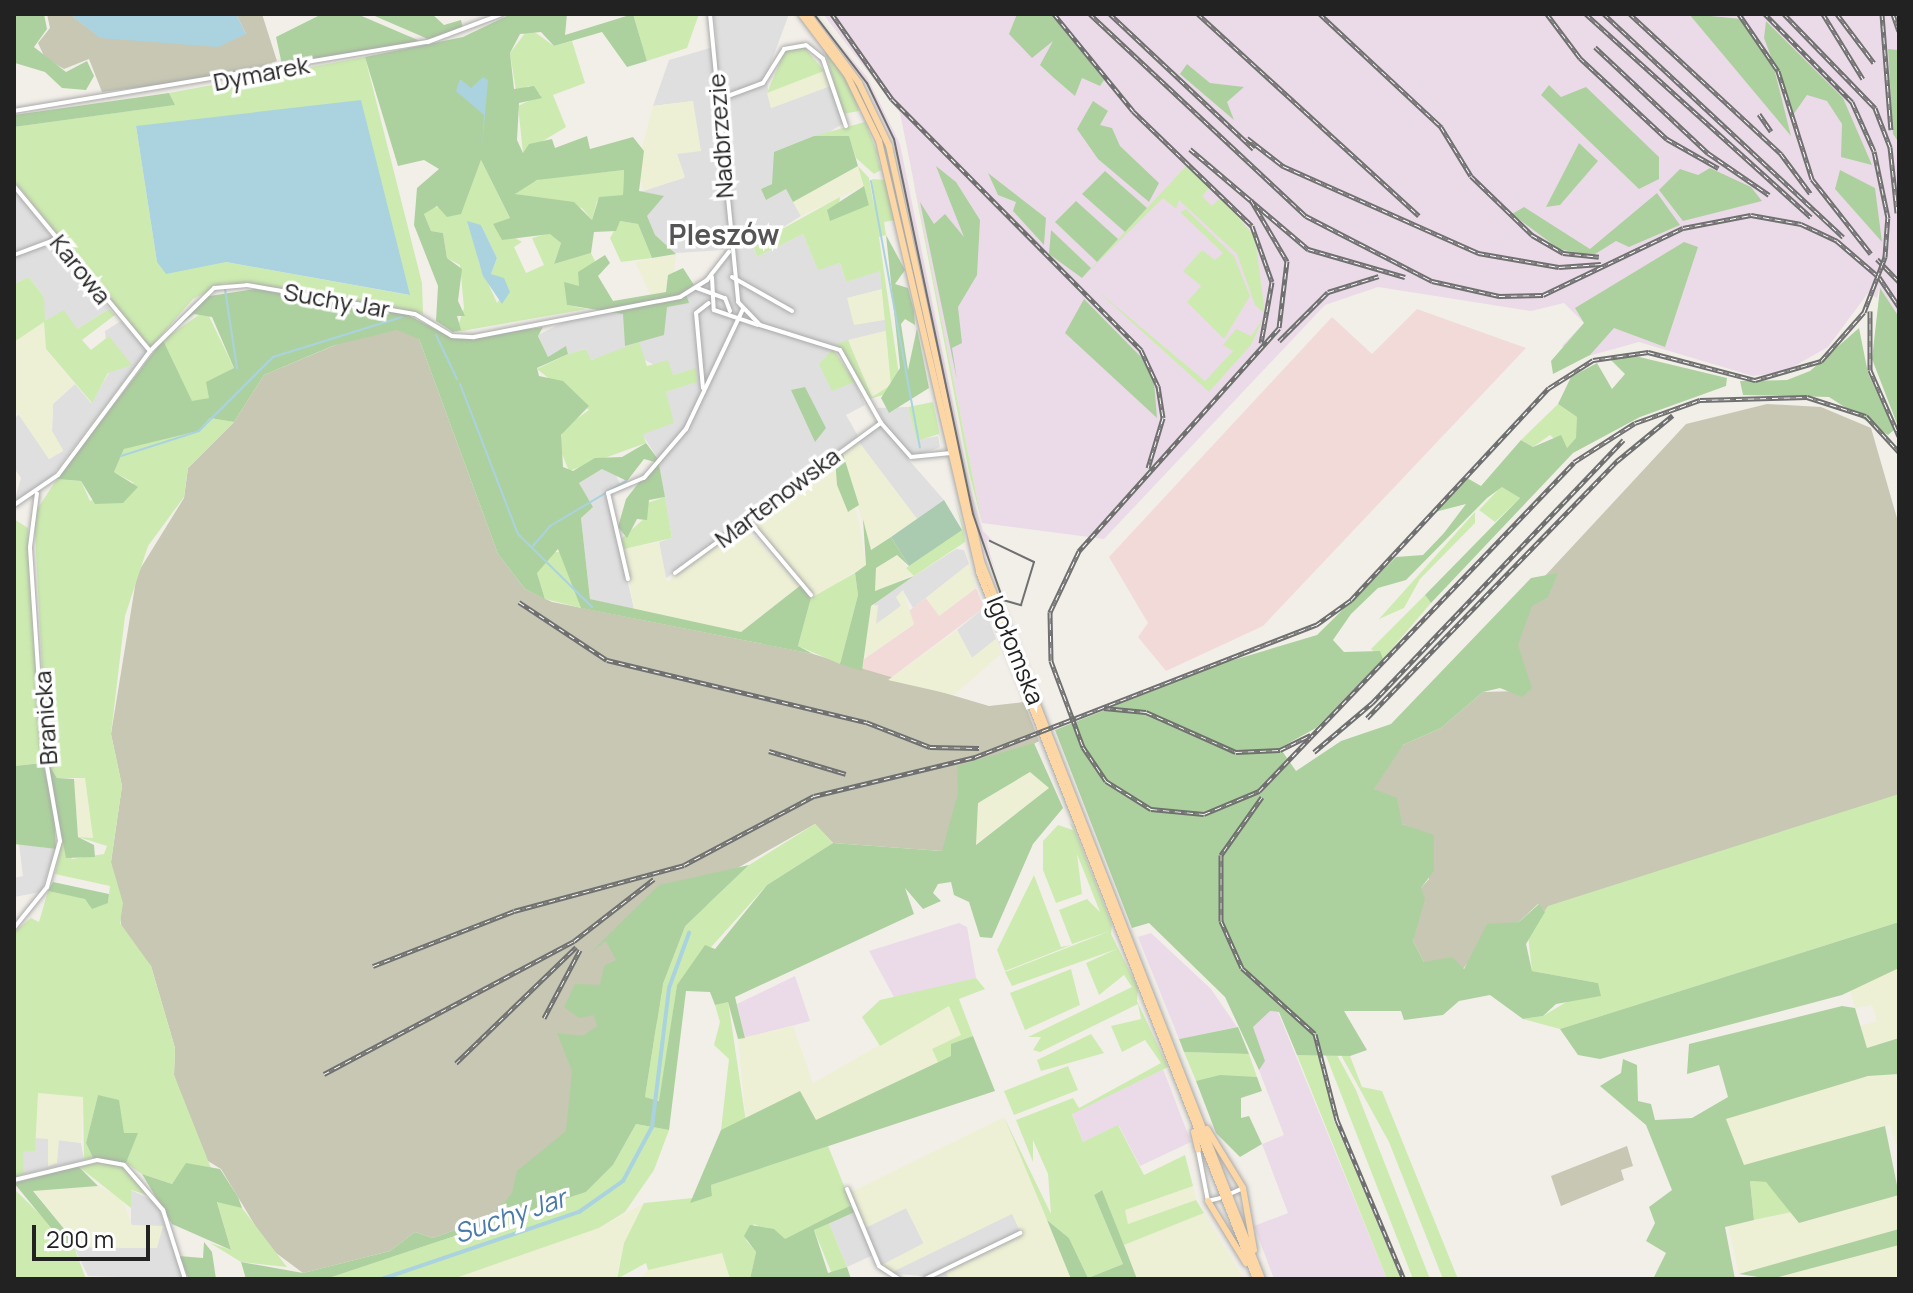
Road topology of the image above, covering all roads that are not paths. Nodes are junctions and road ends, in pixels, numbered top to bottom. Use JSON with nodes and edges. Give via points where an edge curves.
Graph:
{"nodes":[{"id":1,"x":502,"y":14,"type":"edge"},
{"id":2,"x":710,"y":14,"type":"edge"},
{"id":3,"x":801,"y":14,"type":"edge"},
{"id":4,"x":808,"y":14,"type":"edge"},
{"id":5,"x":717,"y":100,"type":"junction"},
{"id":6,"x":14,"y":111,"type":"edge"},
{"id":7,"x":846,"y":126,"type":"dead end"},
{"id":8,"x":14,"y":186,"type":"edge"},
{"id":9,"x":57,"y":239,"type":"junction"},
{"id":10,"x":729,"y":252,"type":"junction"},
{"id":11,"x":14,"y":255,"type":"edge"},
{"id":12,"x":712,"y":275,"type":"junction"},
{"id":13,"x":732,"y":277,"type":"junction"},
{"id":14,"x":697,"y":288,"type":"junction"},
{"id":15,"x":710,"y":292,"type":"junction"},
{"id":16,"x":709,"y":303,"type":"junction"},
{"id":17,"x":743,"y":309,"type":"junction"},
{"id":18,"x":730,"y":311,"type":"junction"},
{"id":19,"x":792,"y":311,"type":"dead end"},
{"id":20,"x":739,"y":324,"type":"junction"},
{"id":21,"x":760,"y":325,"type":"junction"},
{"id":22,"x":150,"y":351,"type":"junction"},
{"id":23,"x":703,"y":389,"type":"junction"},
{"id":24,"x":881,"y":423,"type":"junction"},
{"id":25,"x":952,"y":453,"type":"junction"},
{"id":26,"x":37,"y":493,"type":"junction"},
{"id":27,"x":14,"y":505,"type":"edge"},
{"id":28,"x":748,"y":520,"type":"junction"},
{"id":29,"x":675,"y":573,"type":"dead end"},
{"id":30,"x":628,"y":579,"type":"dead end"},
{"id":31,"x":811,"y":595,"type":"dead end"},
{"id":32,"x":14,"y":928,"type":"edge"},
{"id":33,"x":1189,"y":1100,"type":"junction"},
{"id":34,"x":1198,"y":1150,"type":"joint"},
{"id":35,"x":14,"y":1180,"type":"edge"},
{"id":36,"x":1243,"y":1188,"type":"junction"},
{"id":37,"x":847,"y":1189,"type":"dead end"},
{"id":38,"x":1232,"y":1193,"type":"dead end"},
{"id":39,"x":1220,"y":1198,"type":"dead end"},
{"id":40,"x":1208,"y":1201,"type":"junction"},
{"id":41,"x":1020,"y":1233,"type":"dead end"},
{"id":42,"x":1260,"y":1278,"type":"edge"},
{"id":43,"x":185,"y":1279,"type":"edge"},
{"id":44,"x":899,"y":1279,"type":"edge"},
{"id":45,"x":925,"y":1279,"type":"edge"}],
"edges":[{"from":1,"to":6,"type":"street","name":"Dymarek","via":[[434,41]]},
{"from":2,"to":5,"type":"street","name":"Nadbrzezie"},
{"from":3,"to":25,"type":"main road","name":"Igołomska","via":[[847,75],[885,160]]},
{"from":4,"to":25,"type":"main road","name":"Igołomska","via":[[863,89],[892,155]]},
{"from":5,"to":7,"type":"street","via":[[763,83],[784,49],[806,45],[823,59]]},
{"from":5,"to":10,"type":"street","name":"Nadbrzezie"},
{"from":8,"to":9,"type":"street","name":"Karowa"},
{"from":9,"to":11,"type":"street"},
{"from":9,"to":22,"type":"street","name":"Karowa"},
{"from":10,"to":12,"type":"street","name":"Suchy Jar"},
{"from":10,"to":13,"type":"street","name":"Nadbrzezie"},
{"from":12,"to":14,"type":"street","name":"Suchy Jar"},
{"from":12,"to":15,"type":"street"},
{"from":13,"to":17,"type":"street","name":"Nadbrzezie"},
{"from":13,"to":19,"type":"street"},
{"from":14,"to":15,"type":"street"},
{"from":14,"to":22,"type":"street","name":"Suchy Jar","via":[[653,304],[466,338],[415,314],[230,284],[201,295]]},
{"from":15,"to":16,"type":"street"},
{"from":15,"to":18,"type":"street"},
{"from":16,"to":18,"type":"street","via":[[716,312]]},
{"from":16,"to":23,"type":"street","via":[[696,313]]},
{"from":17,"to":20,"type":"street"},
{"from":17,"to":21,"type":"street","name":"Nadbrzezie"},
{"from":18,"to":20,"type":"street"},
{"from":20,"to":21,"type":"street"},
{"from":20,"to":23,"type":"street"},
{"from":21,"to":24,"type":"street","name":"Nadbrzezie","via":[[840,350]]},
{"from":22,"to":26,"type":"street","name":"Suchy Jar"},
{"from":23,"to":30,"type":"street","via":[[686,429],[644,478],[608,493]]},
{"from":24,"to":25,"type":"street","name":"Nadbrzezie","via":[[913,458]]},
{"from":24,"to":28,"type":"street","name":"Martenowska"},
{"from":25,"to":33,"type":"main road","name":"Igołomska","via":[[981,561]]},
{"from":26,"to":27,"type":"street","name":"Suchy Jar"},
{"from":26,"to":32,"type":"street","name":"Branicka","via":[[30,539],[43,744],[60,841],[47,887]]},
{"from":28,"to":29,"type":"street","name":"Martenowska"},
{"from":28,"to":31,"type":"street"},
{"from":33,"to":34,"type":"main road"},
{"from":33,"to":36,"type":"main road"},
{"from":33,"to":42,"type":"main road","name":"Igołomska"},
{"from":34,"to":40,"type":"street"},
{"from":35,"to":43,"type":"street","via":[[97,1160],[124,1165],[163,1210]]},
{"from":36,"to":38,"type":"street"},
{"from":36,"to":42,"type":"main road"},
{"from":37,"to":44,"type":"street","via":[[879,1266]]},
{"from":39,"to":40,"type":"street"},
{"from":40,"to":42,"type":"main road"},
{"from":41,"to":45,"type":"street"}]}
